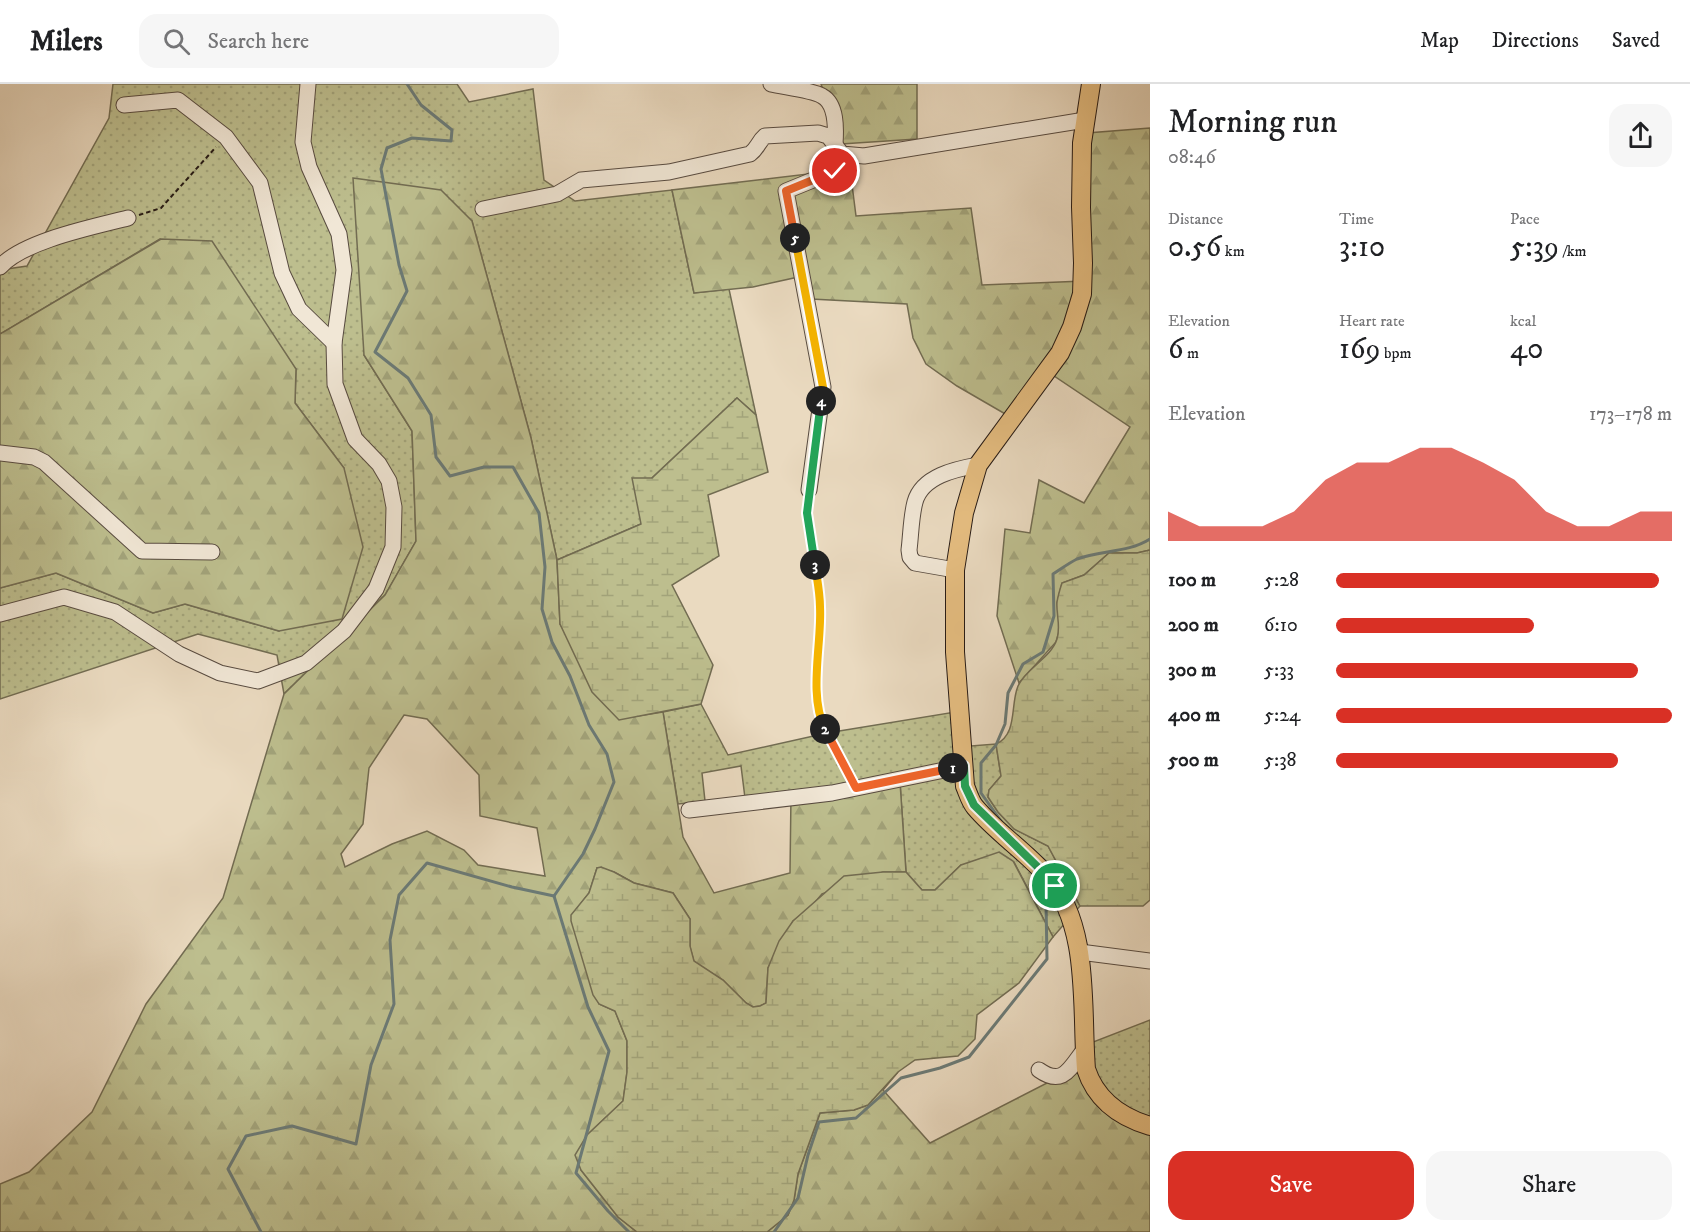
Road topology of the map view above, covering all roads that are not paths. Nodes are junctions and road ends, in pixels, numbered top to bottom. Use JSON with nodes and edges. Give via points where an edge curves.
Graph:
{"nodes":[{"id":1,"x":308,"y":84,"type":"edge"},
{"id":2,"x":771,"y":84,"type":"edge"},
{"id":3,"x":1091,"y":84,"type":"edge"},
{"id":4,"x":124,"y":105,"type":"dead end"},
{"id":5,"x":1085,"y":120,"type":"junction"},
{"id":6,"x":839,"y":149,"type":"junction"},
{"id":7,"x":483,"y":209,"type":"dead end"},
{"id":8,"x":128,"y":218,"type":"road end"},
{"id":9,"x":0,"y":267,"type":"edge"},
{"id":10,"x":334,"y":343,"type":"junction"},
{"id":11,"x":0,"y":453,"type":"edge"},
{"id":12,"x":978,"y":465,"type":"junction"},
{"id":13,"x":809,"y":489,"type":"road end"},
{"id":14,"x":212,"y":552,"type":"dead end"},
{"id":15,"x":955,"y":570,"type":"junction"},
{"id":16,"x":0,"y":614,"type":"edge"},
{"id":17,"x":964,"y":766,"type":"junction"},
{"id":18,"x":689,"y":810,"type":"dead end"},
{"id":19,"x":1080,"y":952,"type":"junction"},
{"id":20,"x":1150,"y":961,"type":"edge"},
{"id":21,"x":1084,"y":1050,"type":"junction"},
{"id":22,"x":1039,"y":1070,"type":"dead end"},
{"id":23,"x":1150,"y":1126,"type":"edge"}],
"edges":[{"from":1,"to":10,"type":"street","via":[[303,141],[309,167],[339,234],[344,270]]},
{"from":2,"to":6,"type":"street","via":[[822,96],[829,103],[837,127]]},
{"from":3,"to":5,"type":"main road"},
{"from":4,"to":10,"type":"street","via":[[178,100],[226,137],[260,183],[282,273],[299,309]]},
{"from":5,"to":6,"type":"street","via":[[864,156]]},
{"from":5,"to":12,"type":"main road","via":[[1082,294],[1072,327],[1060,353]]},
{"from":6,"to":7,"type":"street","via":[[828,136],[818,133],[765,136],[750,154],[669,172],[580,180],[557,194]]},
{"from":6,"to":13,"type":"street","via":[[835,171],[786,191],[823,387]]},
{"from":8,"to":9,"type":"street","via":[[56,237],[8,258]]},
{"from":10,"to":16,"type":"street","via":[[336,384],[355,439],[389,481],[394,507],[393,547],[376,589],[344,631],[306,663],[258,681],[220,673],[179,654],[115,612],[64,597]]},
{"from":11,"to":14,"type":"street","via":[[44,462],[142,551]]},
{"from":12,"to":15,"type":"main road","via":[[964,513]]},
{"from":12,"to":15,"type":"street","via":[[935,478],[915,500],[910,557],[915,563]]},
{"from":15,"to":17,"type":"main road","via":[[955,652]]},
{"from":17,"to":18,"type":"street","via":[[832,793]]},
{"from":17,"to":19,"type":"main road","via":[[965,786],[974,805],[1050,880],[1071,919]]},
{"from":19,"to":20,"type":"street"},
{"from":19,"to":21,"type":"main road"},
{"from":21,"to":22,"type":"street","via":[[1059,1078]]},
{"from":21,"to":23,"type":"main road","via":[[1090,1082],[1103,1101]]}]}
